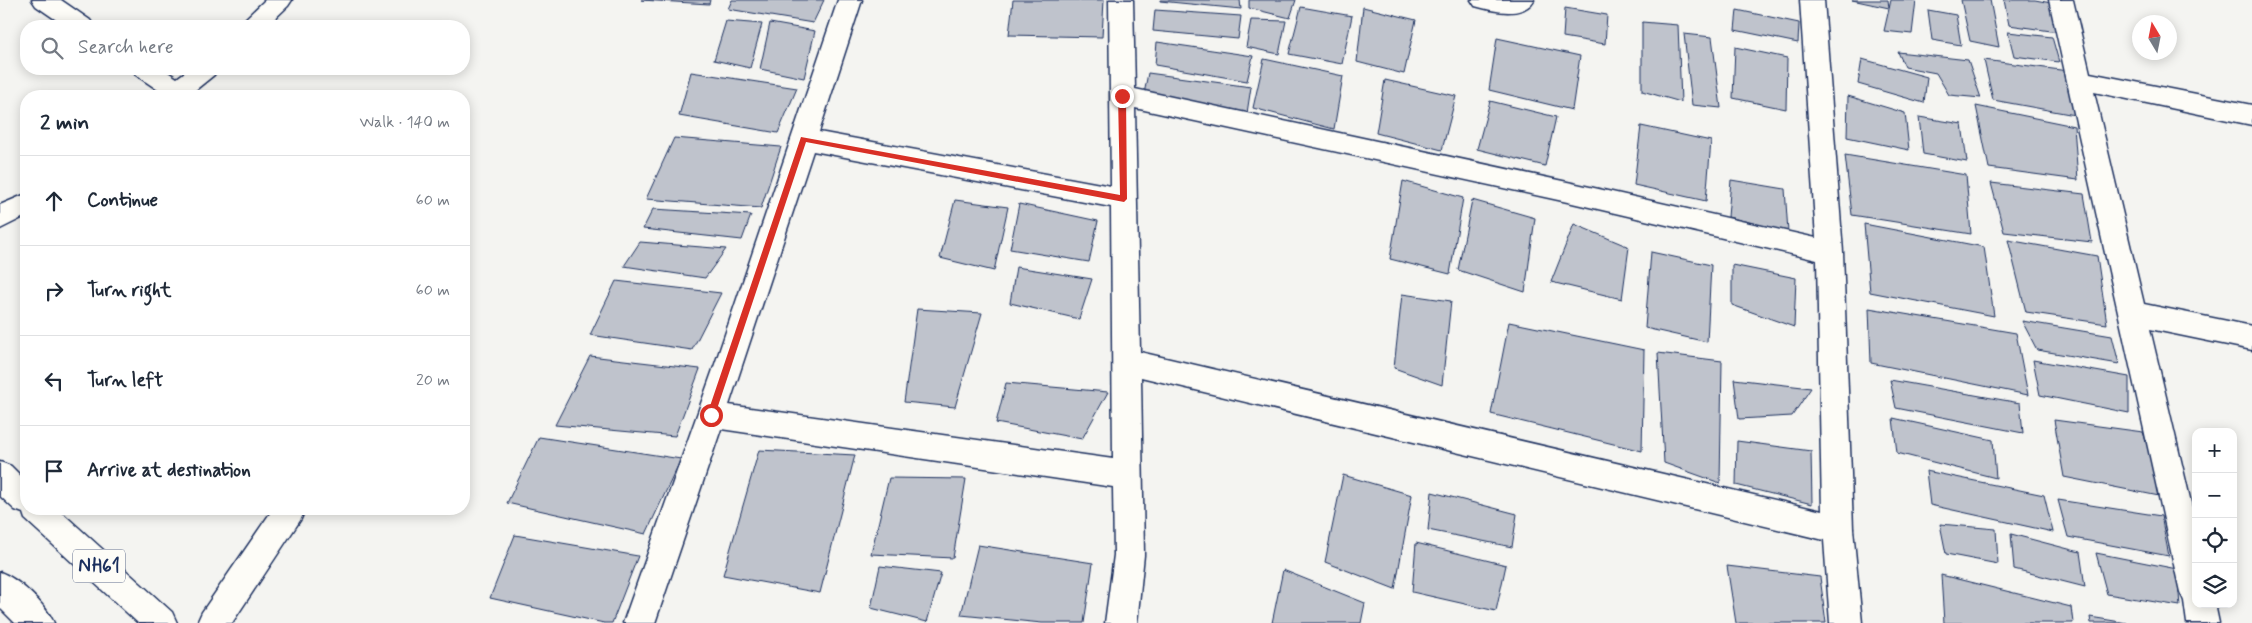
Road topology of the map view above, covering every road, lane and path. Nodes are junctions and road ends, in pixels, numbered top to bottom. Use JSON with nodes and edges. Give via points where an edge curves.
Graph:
{"nodes":[{"id":1,"x":44,"y":0,"type":"edge"},
{"id":2,"x":280,"y":0,"type":"edge"},
{"id":3,"x":850,"y":0,"type":"edge"},
{"id":4,"x":1121,"y":0,"type":"edge"},
{"id":5,"x":1483,"y":0,"type":"edge"},
{"id":6,"x":1522,"y":0,"type":"edge"},
{"id":7,"x":1812,"y":0,"type":"edge"},
{"id":8,"x":2062,"y":0,"type":"edge"},
{"id":9,"x":73,"y":20,"type":"edge"},
{"id":10,"x":258,"y":20,"type":"edge"},
{"id":11,"x":152,"y":75,"type":"edge"},
{"id":12,"x":198,"y":75,"type":"edge"},
{"id":13,"x":2080,"y":80,"type":"junction"},
{"id":14,"x":170,"y":90,"type":"edge"},
{"id":15,"x":180,"y":90,"type":"edge"},
{"id":16,"x":1122,"y":96,"type":"junction"},
{"id":17,"x":2252,"y":115,"type":"edge"},
{"id":18,"x":803,"y":139,"type":"junction"},
{"id":19,"x":1124,"y":199,"type":"junction"},
{"id":20,"x":20,"y":207,"type":"edge"},
{"id":21,"x":0,"y":218,"type":"edge"},
{"id":22,"x":1830,"y":252,"type":"junction"},
{"id":23,"x":2133,"y":314,"type":"junction"},
{"id":24,"x":2252,"y":338,"type":"edge"},
{"id":25,"x":1126,"y":361,"type":"junction"},
{"id":26,"x":711,"y":415,"type":"junction"},
{"id":27,"x":1128,"y":475,"type":"junction"},
{"id":28,"x":0,"y":476,"type":"edge"},
{"id":29,"x":20,"y":494,"type":"edge"},
{"id":30,"x":43,"y":515,"type":"edge"},
{"id":31,"x":286,"y":515,"type":"edge"},
{"id":32,"x":1838,"y":529,"type":"junction"},
{"id":33,"x":2192,"y":574,"type":"edge"},
{"id":34,"x":0,"y":587,"type":"edge"},
{"id":35,"x":2199,"y":608,"type":"edge"},
{"id":36,"x":38,"y":623,"type":"edge"},
{"id":37,"x":161,"y":623,"type":"edge"},
{"id":38,"x":213,"y":623,"type":"edge"},
{"id":39,"x":639,"y":623,"type":"edge"},
{"id":40,"x":1121,"y":623,"type":"edge"},
{"id":41,"x":1846,"y":623,"type":"edge"},
{"id":42,"x":2203,"y":623,"type":"edge"}],
"edges":[{"from":1,"to":9,"type":"main road"},
{"from":2,"to":10,"type":"main road"},
{"from":3,"to":18,"type":"main road"},
{"from":4,"to":16,"type":"main road"},
{"from":5,"to":6,"type":"main road","via":[[1517,4]]},
{"from":7,"to":22,"type":"main road"},
{"from":8,"to":13,"type":"main road"},
{"from":11,"to":14,"type":"main road"},
{"from":12,"to":15,"type":"main road"},
{"from":13,"to":17,"type":"main road"},
{"from":13,"to":23,"type":"main road"},
{"from":16,"to":19,"type":"main road"},
{"from":16,"to":22,"type":"main road"},
{"from":18,"to":19,"type":"main road"},
{"from":18,"to":26,"type":"main road"},
{"from":19,"to":25,"type":"main road"},
{"from":20,"to":21,"type":"main road"},
{"from":22,"to":32,"type":"main road"},
{"from":23,"to":24,"type":"main road"},
{"from":23,"to":33,"type":"main road"},
{"from":25,"to":27,"type":"main road"},
{"from":25,"to":32,"type":"main road"},
{"from":26,"to":27,"type":"main road"},
{"from":26,"to":39,"type":"main road"},
{"from":27,"to":40,"type":"main road","via":[[1129,555]]},
{"from":28,"to":29,"type":"main road"},
{"from":30,"to":37,"type":"main road","number":"NH61"},
{"from":31,"to":38,"type":"main road"},
{"from":32,"to":41,"type":"main road"},
{"from":34,"to":36,"type":"main road"},
{"from":35,"to":42,"type":"main road"}]}
